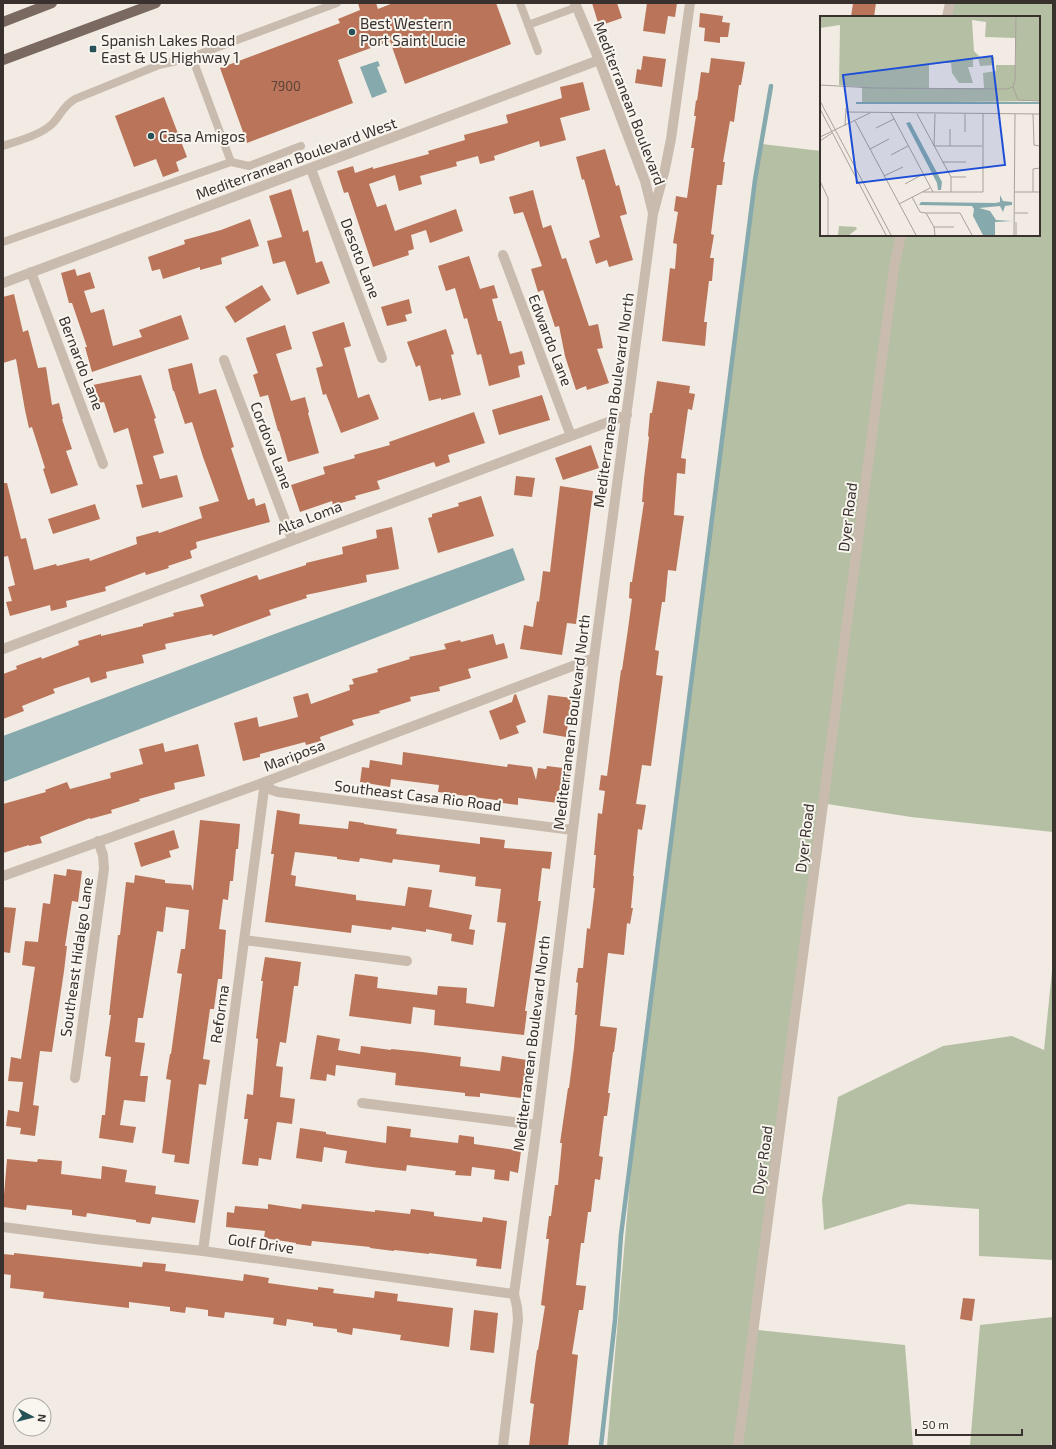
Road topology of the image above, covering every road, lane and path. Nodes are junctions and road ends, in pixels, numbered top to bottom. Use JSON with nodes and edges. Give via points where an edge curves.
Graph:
{"nodes":[{"id":1,"x":52,"y":3,"type":"edge"},
{"id":2,"x":156,"y":3,"type":"edge"},
{"id":3,"x":337,"y":3,"type":"edge"},
{"id":4,"x":520,"y":3,"type":"edge"},
{"id":5,"x":690,"y":3,"type":"edge"},
{"id":6,"x":950,"y":3,"type":"edge"},
{"id":7,"x":576,"y":5,"type":"edge"},
{"id":8,"x":947,"y":16,"type":"edge"},
{"id":9,"x":3,"y":22,"type":"edge"},
{"id":10,"x":528,"y":25,"type":"junction"},
{"id":11,"x":538,"y":51,"type":"dead end"},
{"id":12,"x":192,"y":57,"type":"junction"},
{"id":13,"x":3,"y":60,"type":"edge"},
{"id":14,"x":599,"y":60,"type":"junction"},
{"id":15,"x":3,"y":146,"type":"edge"},
{"id":16,"x":301,"y":146,"type":"dead end"},
{"id":17,"x":232,"y":162,"type":"junction"},
{"id":18,"x":311,"y":169,"type":"junction"},
{"id":19,"x":653,"y":214,"type":"junction"},
{"id":20,"x":901,"y":236,"type":"edge"},
{"id":21,"x":3,"y":242,"type":"edge"},
{"id":22,"x":503,"y":255,"type":"dead end"},
{"id":23,"x":32,"y":272,"type":"junction"},
{"id":24,"x":3,"y":283,"type":"edge"},
{"id":25,"x":382,"y":358,"type":"dead end"},
{"id":26,"x":224,"y":360,"type":"dead end"},
{"id":27,"x":626,"y":415,"type":"junction"},
{"id":28,"x":571,"y":436,"type":"junction"},
{"id":29,"x":103,"y":464,"type":"dead end"},
{"id":30,"x":292,"y":540,"type":"junction"},
{"id":31,"x":4,"y":647,"type":"edge"},
{"id":32,"x":594,"y":658,"type":"junction"},
{"id":33,"x":265,"y":782,"type":"junction"},
{"id":34,"x":572,"y":830,"type":"junction"},
{"id":35,"x":98,"y":841,"type":"junction"},
{"id":36,"x":3,"y":876,"type":"edge"},
{"id":37,"x":244,"y":940,"type":"junction"},
{"id":38,"x":407,"y":961,"type":"dead end"},
{"id":39,"x":75,"y":1078,"type":"dead end"},
{"id":40,"x":362,"y":1103,"type":"dead end"},
{"id":41,"x":537,"y":1125,"type":"junction"},
{"id":42,"x":3,"y":1227,"type":"edge"},
{"id":43,"x":203,"y":1250,"type":"junction"},
{"id":44,"x":514,"y":1294,"type":"junction"},
{"id":45,"x":503,"y":1446,"type":"edge"},
{"id":46,"x":738,"y":1446,"type":"edge"}],
"edges":[{"from":1,"to":9,"type":"main road"},
{"from":2,"to":13,"type":"main road"},
{"from":3,"to":12,"type":"lane"},
{"from":4,"to":10,"type":"lane"},
{"from":5,"to":19,"type":"street","name":"Mediterranean Boulevard North","via":[[671,139]]},
{"from":6,"to":8,"type":"street"},
{"from":7,"to":10,"type":"lane"},
{"from":7,"to":14,"type":"street","name":"Mediterranean Boulevard"},
{"from":10,"to":11,"type":"lane"},
{"from":12,"to":15,"type":"lane","via":[[159,65],[75,99],[64,107],[44,131]]},
{"from":12,"to":17,"type":"lane"},
{"from":14,"to":18,"type":"street","name":"Mediterranean Boulevard West"},
{"from":14,"to":19,"type":"street","name":"Mediterranean Boulevard","via":[[645,181]]},
{"from":16,"to":17,"type":"lane","via":[[249,166]]},
{"from":17,"to":21,"type":"lane"},
{"from":18,"to":23,"type":"street","name":"Mediterranean Boulevard West"},
{"from":18,"to":25,"type":"street","name":"Desoto Lane"},
{"from":19,"to":27,"type":"street","name":"Mediterranean Boulevard North"},
{"from":20,"to":46,"type":"street","name":"Dyer Road","via":[[894,268]]},
{"from":22,"to":28,"type":"street","name":"Edwardo Lane"},
{"from":23,"to":24,"type":"street","name":"Mediterranean Boulevard West"},
{"from":23,"to":29,"type":"street","name":"Bernardo Lane"},
{"from":26,"to":30,"type":"street","name":"Cordova Lane"},
{"from":27,"to":28,"type":"street","name":"Alta Loma"},
{"from":27,"to":32,"type":"street","name":"Mediterranean Boulevard North"},
{"from":28,"to":30,"type":"street","name":"Alta Loma"},
{"from":30,"to":31,"type":"street","name":"Alta Loma"},
{"from":32,"to":33,"type":"street","name":"Mariposa"},
{"from":32,"to":34,"type":"street","name":"Mediterranean Boulevard North"},
{"from":33,"to":34,"type":"street","name":"Southeast Casa Rio Road","via":[[272,790],[278,792]]},
{"from":33,"to":35,"type":"street","name":"Mariposa"},
{"from":33,"to":37,"type":"street","name":"Reforma"},
{"from":34,"to":41,"type":"street","name":"Mediterranean Boulevard North"},
{"from":35,"to":36,"type":"street","name":"Mariposa"},
{"from":35,"to":39,"type":"street","name":"Southeast Hidalgo Lane","via":[[104,869]]},
{"from":37,"to":38,"type":"street"},
{"from":37,"to":43,"type":"street","name":"Reforma"},
{"from":40,"to":41,"type":"street"},
{"from":41,"to":44,"type":"street","name":"Mediterranean Boulevard North"},
{"from":42,"to":43,"type":"street","name":"Golf Drive"},
{"from":43,"to":44,"type":"street","name":"Golf Drive"},
{"from":44,"to":45,"type":"street","name":"Mediterranean Boulevard North","via":[[518,1320]]}]}
